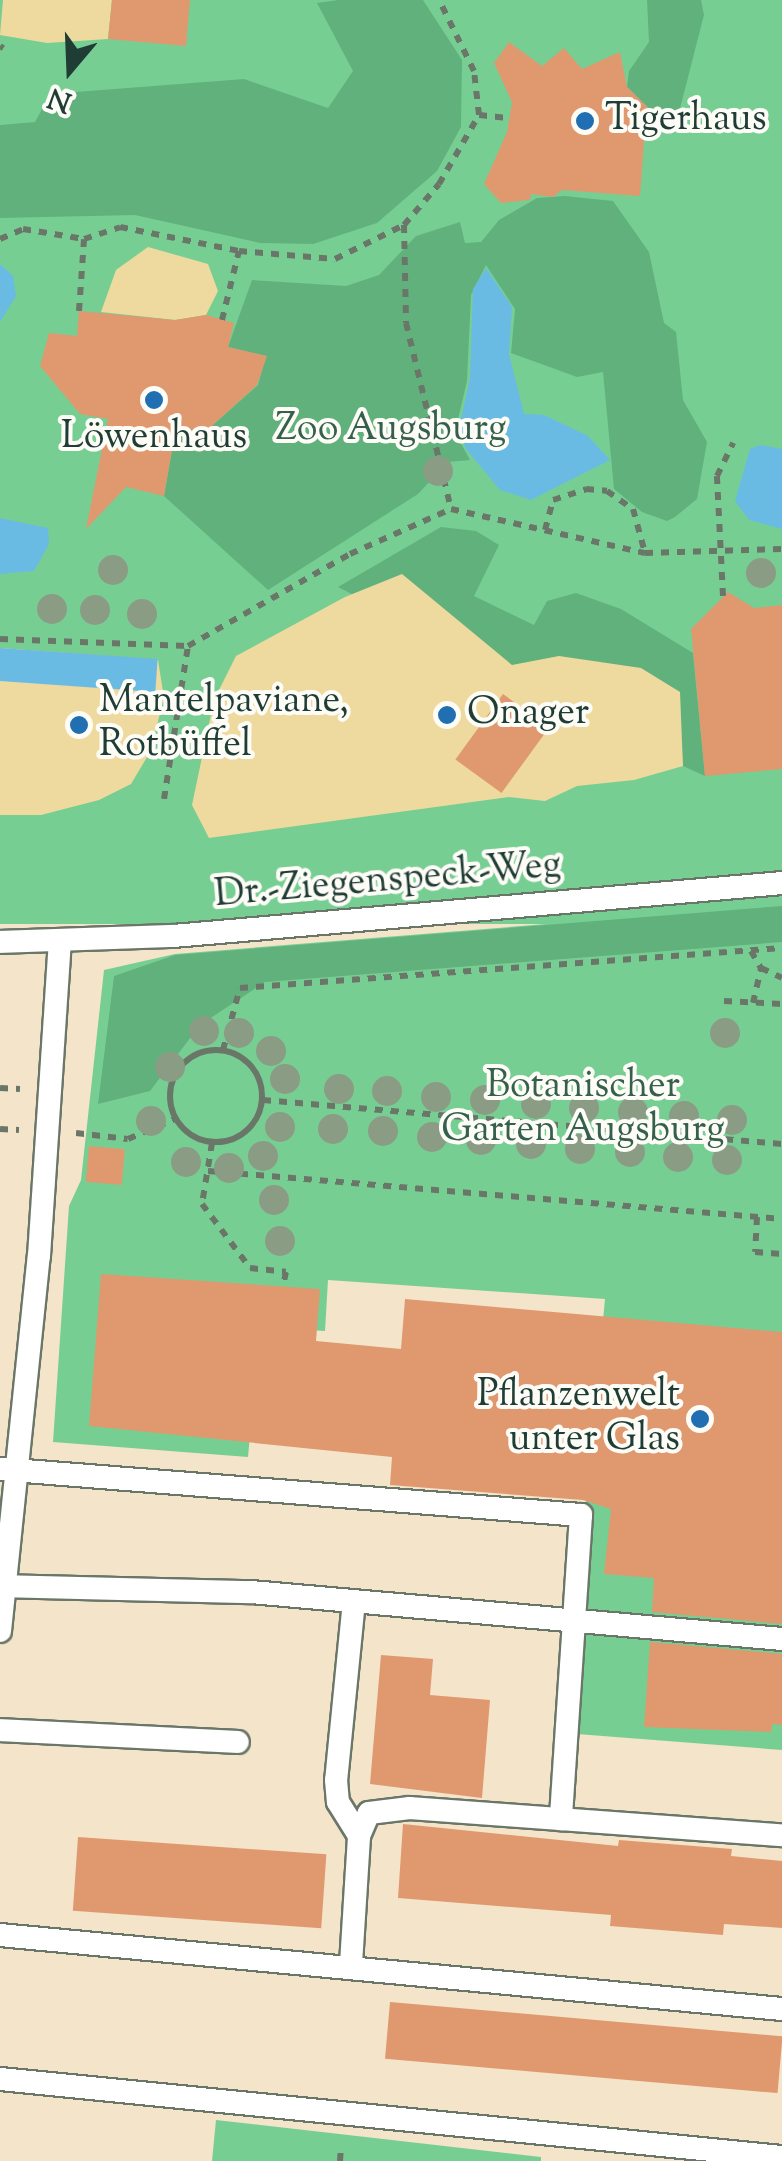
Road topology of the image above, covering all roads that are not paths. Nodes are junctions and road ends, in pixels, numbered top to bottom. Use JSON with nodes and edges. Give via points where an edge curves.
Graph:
{"nodes":[{"id":1,"x":782,"y":883,"type":"edge"},
{"id":2,"x":60,"y":941,"type":"junction"},
{"id":3,"x":0,"y":942,"type":"edge"},
{"id":4,"x":7,"y":1469,"type":"edge"},
{"id":5,"x":2,"y":1586,"type":"edge"},
{"id":6,"x":354,"y":1600,"type":"junction"},
{"id":7,"x":574,"y":1620,"type":"junction"},
{"id":8,"x":0,"y":1631,"type":"edge"},
{"id":9,"x":782,"y":1639,"type":"edge"},
{"id":10,"x":0,"y":1730,"type":"edge"},
{"id":11,"x":238,"y":1742,"type":"dead end"},
{"id":12,"x":561,"y":1819,"type":"junction"},
{"id":13,"x":782,"y":1835,"type":"edge"},
{"id":14,"x":359,"y":1836,"type":"junction"},
{"id":15,"x":0,"y":1935,"type":"edge"},
{"id":16,"x":350,"y":1964,"type":"junction"},
{"id":17,"x":782,"y":2009,"type":"edge"},
{"id":18,"x":0,"y":2078,"type":"edge"},
{"id":19,"x":782,"y":2158,"type":"edge"}],
"edges":[{"from":1,"to":2,"type":"lane","name":"Dr.-Ziegenspeck-Weg"},
{"from":2,"to":3,"type":"lane","name":"Dr.-Ziegenspeck-Weg"},
{"from":2,"to":4,"type":"lane","via":[[39,1256]]},
{"from":4,"to":5,"type":"lane"},
{"from":4,"to":7,"type":"lane","via":[[581,1514]]},
{"from":5,"to":6,"type":"lane"},
{"from":5,"to":8,"type":"lane"},
{"from":6,"to":7,"type":"lane"},
{"from":6,"to":14,"type":"lane","via":[[336,1780],[338,1802]]},
{"from":7,"to":9,"type":"lane"},
{"from":7,"to":12,"type":"lane"},
{"from":10,"to":11,"type":"lane"},
{"from":12,"to":13,"type":"lane"},
{"from":12,"to":14,"type":"lane","via":[[382,1810],[369,1813]]},
{"from":14,"to":16,"type":"lane"},
{"from":15,"to":16,"type":"lane"},
{"from":16,"to":17,"type":"lane"},
{"from":18,"to":19,"type":"lane"}]}
